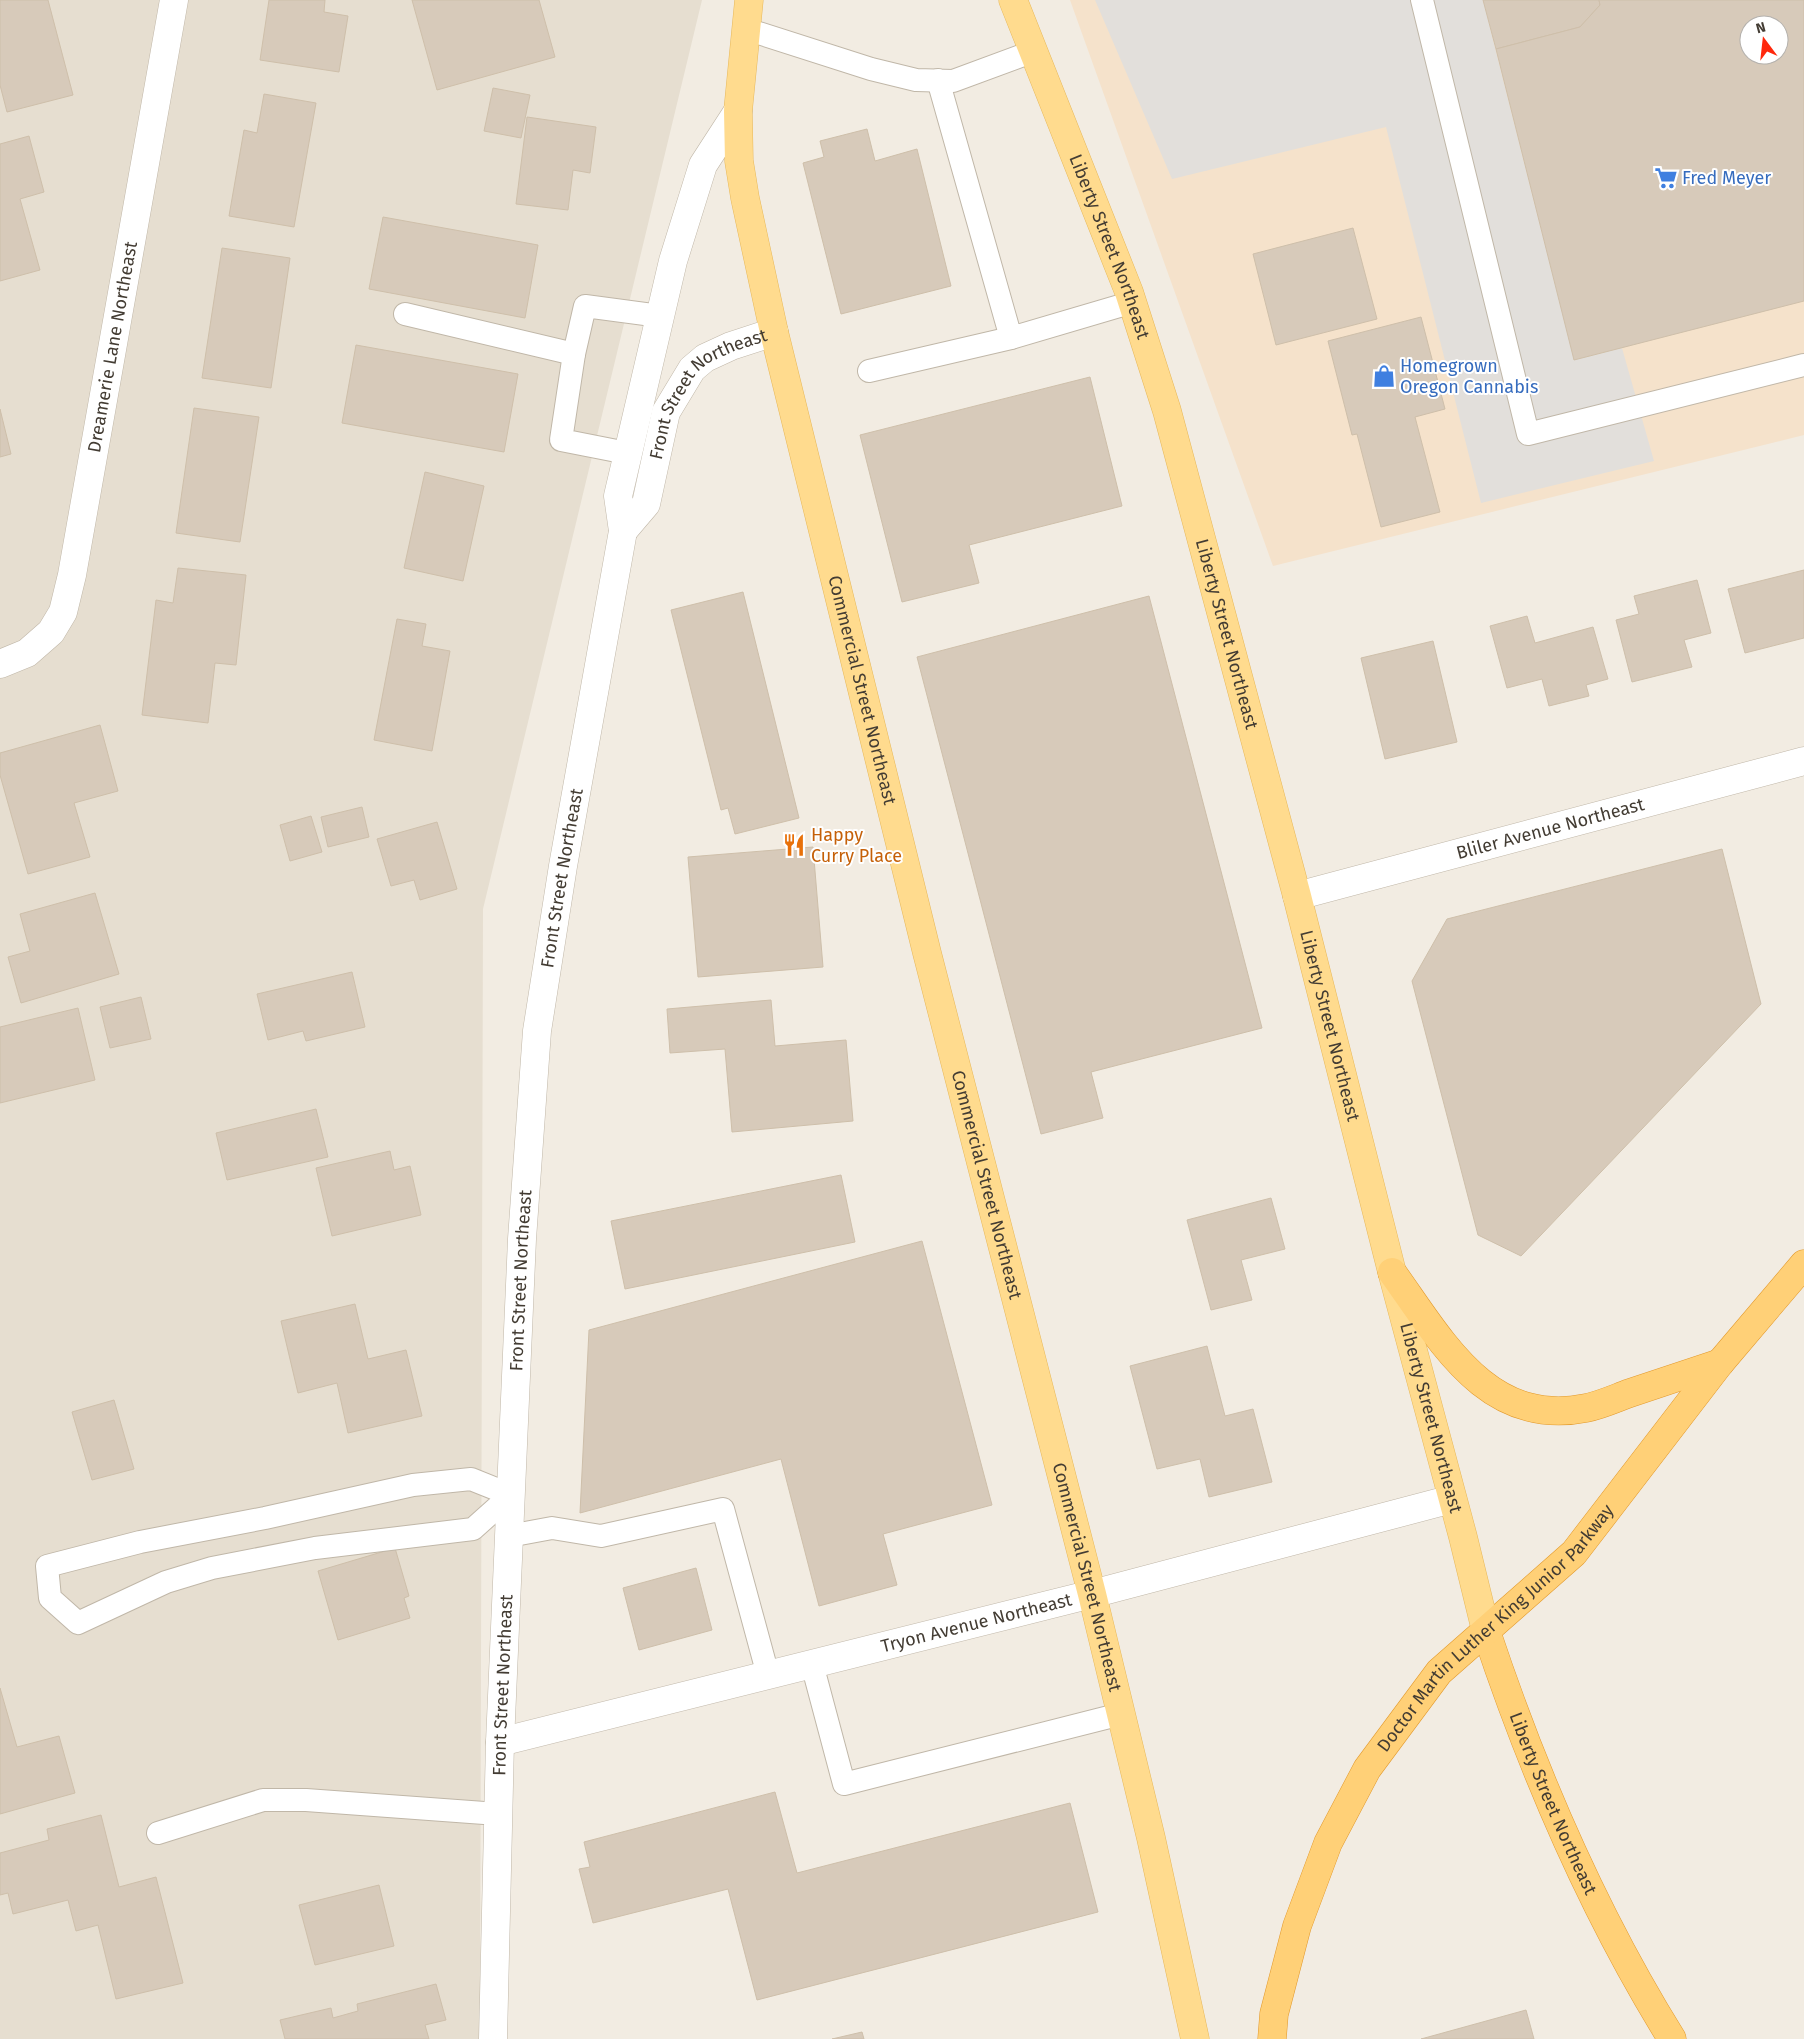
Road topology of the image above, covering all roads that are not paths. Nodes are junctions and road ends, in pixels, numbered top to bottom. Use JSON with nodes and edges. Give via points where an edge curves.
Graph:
{"nodes":[{"id":1,"x":174,"y":0,"type":"edge"},
{"id":2,"x":749,"y":0,"type":"edge"},
{"id":3,"x":1013,"y":0,"type":"edge"},
{"id":4,"x":1422,"y":0,"type":"edge"},
{"id":5,"x":746,"y":29,"type":"junction"},
{"id":6,"x":1034,"y":52,"type":"junction"},
{"id":7,"x":938,"y":80,"type":"junction"},
{"id":8,"x":738,"y":111,"type":"junction"},
{"id":9,"x":1133,"y":302,"type":"junction"},
{"id":10,"x":404,"y":314,"type":"dead end"},
{"id":11,"x":660,"y":316,"type":"junction"},
{"id":12,"x":774,"y":332,"type":"junction"},
{"id":13,"x":1011,"y":338,"type":"junction"},
{"id":14,"x":574,"y":354,"type":"junction"},
{"id":15,"x":1804,"y":365,"type":"edge"},
{"id":16,"x":870,"y":371,"type":"dead end"},
{"id":17,"x":628,"y":453,"type":"junction"},
{"id":18,"x":623,"y":531,"type":"junction"},
{"id":19,"x":0,"y":664,"type":"edge"},
{"id":20,"x":1804,"y":761,"type":"edge"},
{"id":21,"x":1296,"y":896,"type":"junction"},
{"id":22,"x":1804,"y":1264,"type":"edge"},
{"id":23,"x":1392,"y":1272,"type":"junction"},
{"id":24,"x":1720,"y":1363,"type":"junction"},
{"id":25,"x":511,"y":1494,"type":"junction"},
{"id":26,"x":1452,"y":1500,"type":"junction"},
{"id":27,"x":509,"y":1536,"type":"junction"},
{"id":28,"x":1092,"y":1594,"type":"junction"},
{"id":29,"x":1486,"y":1631,"type":"junction"},
{"id":30,"x":812,"y":1664,"type":"junction"},
{"id":31,"x":768,"y":1675,"type":"junction"},
{"id":32,"x":1121,"y":1714,"type":"junction"},
{"id":33,"x":500,"y":1742,"type":"junction"},
{"id":34,"x":498,"y":1814,"type":"junction"},
{"id":35,"x":158,"y":1833,"type":"dead end"},
{"id":36,"x":493,"y":2039,"type":"edge"},
{"id":37,"x":1194,"y":2039,"type":"edge"},
{"id":38,"x":1272,"y":2039,"type":"edge"},
{"id":39,"x":1672,"y":2039,"type":"edge"}],
"edges":[{"from":1,"to":19,"type":"street","name":"Dreamerie Lane Northeast","via":[[64,612],[51,632],[27,653]]},
{"from":2,"to":5,"type":"main road","name":"Front Street Northeast"},
{"from":3,"to":6,"type":"main road","name":"Liberty Street Northeast"},
{"from":4,"to":15,"type":"lane","via":[[1528,434]]},
{"from":5,"to":7,"type":"lane","via":[[871,69],[916,80]]},
{"from":5,"to":8,"type":"main road","name":"Front Street Northeast"},
{"from":6,"to":7,"type":"lane","via":[[953,81]]},
{"from":6,"to":9,"type":"main road","name":"Liberty Street Northeast"},
{"from":7,"to":13,"type":"lane"},
{"from":8,"to":11,"type":"street","name":"Front Street Northeast","via":[[703,165],[673,260]]},
{"from":8,"to":12,"type":"main road","name":"Front Street Northeast","via":[[739,161],[745,198]]},
{"from":9,"to":13,"type":"lane"},
{"from":9,"to":21,"type":"main road","name":"Liberty Street Northeast","via":[[1167,411]]},
{"from":10,"to":14,"type":"lane"},
{"from":11,"to":14,"type":"lane","via":[[585,306]]},
{"from":11,"to":17,"type":"street","name":"Front Street Northeast"},
{"from":12,"to":18,"type":"street","name":"Front Street Northeast","via":[[731,346],[705,358],[692,369],[666,412],[646,504]]},
{"from":12,"to":28,"type":"main road","name":"Commercial Street Northeast","via":[[929,963]]},
{"from":13,"to":16,"type":"lane"},
{"from":14,"to":17,"type":"lane","via":[[560,440]]},
{"from":17,"to":18,"type":"street","name":"Front Street Northeast","via":[[618,496]]},
{"from":18,"to":25,"type":"street","name":"Front Street Northeast","via":[[537,1031],[522,1240]]},
{"from":20,"to":21,"type":"street","name":"Bliler Avenue Northeast"},
{"from":21,"to":23,"type":"main road","name":"Liberty Street Northeast"},
{"from":22,"to":24,"type":"highway","name":"Doctor Martin Luther King Junior Parkway"},
{"from":23,"to":24,"type":"highway","via":[[1446,1347],[1468,1371],[1490,1390],[1522,1406],[1556,1411],[1587,1408]]},
{"from":23,"to":26,"type":"main road","name":"Liberty Street Northeast"},
{"from":24,"to":29,"type":"highway","name":"Doctor Martin Luther King Junior Parkway","via":[[1574,1552]]},
{"from":25,"to":25,"type":"lane","via":[[472,1529],[315,1548],[212,1568],[166,1582],[78,1623],[50,1598],[47,1566],[140,1542],[412,1485],[471,1479]]},
{"from":25,"to":27,"type":"street","name":"Front Street Northeast"},
{"from":26,"to":28,"type":"street","name":"Tryon Avenue Northeast"},
{"from":26,"to":29,"type":"main road","name":"Liberty Street Northeast"},
{"from":27,"to":31,"type":"lane","via":[[552,1528],[601,1536],[722,1509]]},
{"from":27,"to":33,"type":"street","name":"Front Street Northeast"},
{"from":28,"to":30,"type":"street","name":"Tryon Avenue Northeast"},
{"from":28,"to":32,"type":"main road","name":"Commercial Street Northeast"},
{"from":29,"to":38,"type":"highway","name":"Doctor Martin Luther King Junior Parkway","via":[[1439,1672],[1410,1710],[1367,1769],[1328,1843],[1297,1926],[1274,2014]]},
{"from":29,"to":39,"type":"highway","name":"Liberty Street Northeast","via":[[1513,1711],[1587,1886]]},
{"from":30,"to":31,"type":"street","name":"Tryon Avenue Northeast"},
{"from":30,"to":32,"type":"lane","via":[[844,1784]]},
{"from":31,"to":33,"type":"street","name":"Tryon Avenue Northeast"},
{"from":32,"to":37,"type":"main road","name":"Commercial Street Northeast"},
{"from":33,"to":34,"type":"street","name":"Front Street Northeast"},
{"from":34,"to":35,"type":"lane","via":[[306,1800],[263,1800]]},
{"from":34,"to":36,"type":"street","name":"Front Street Northeast"}]}
